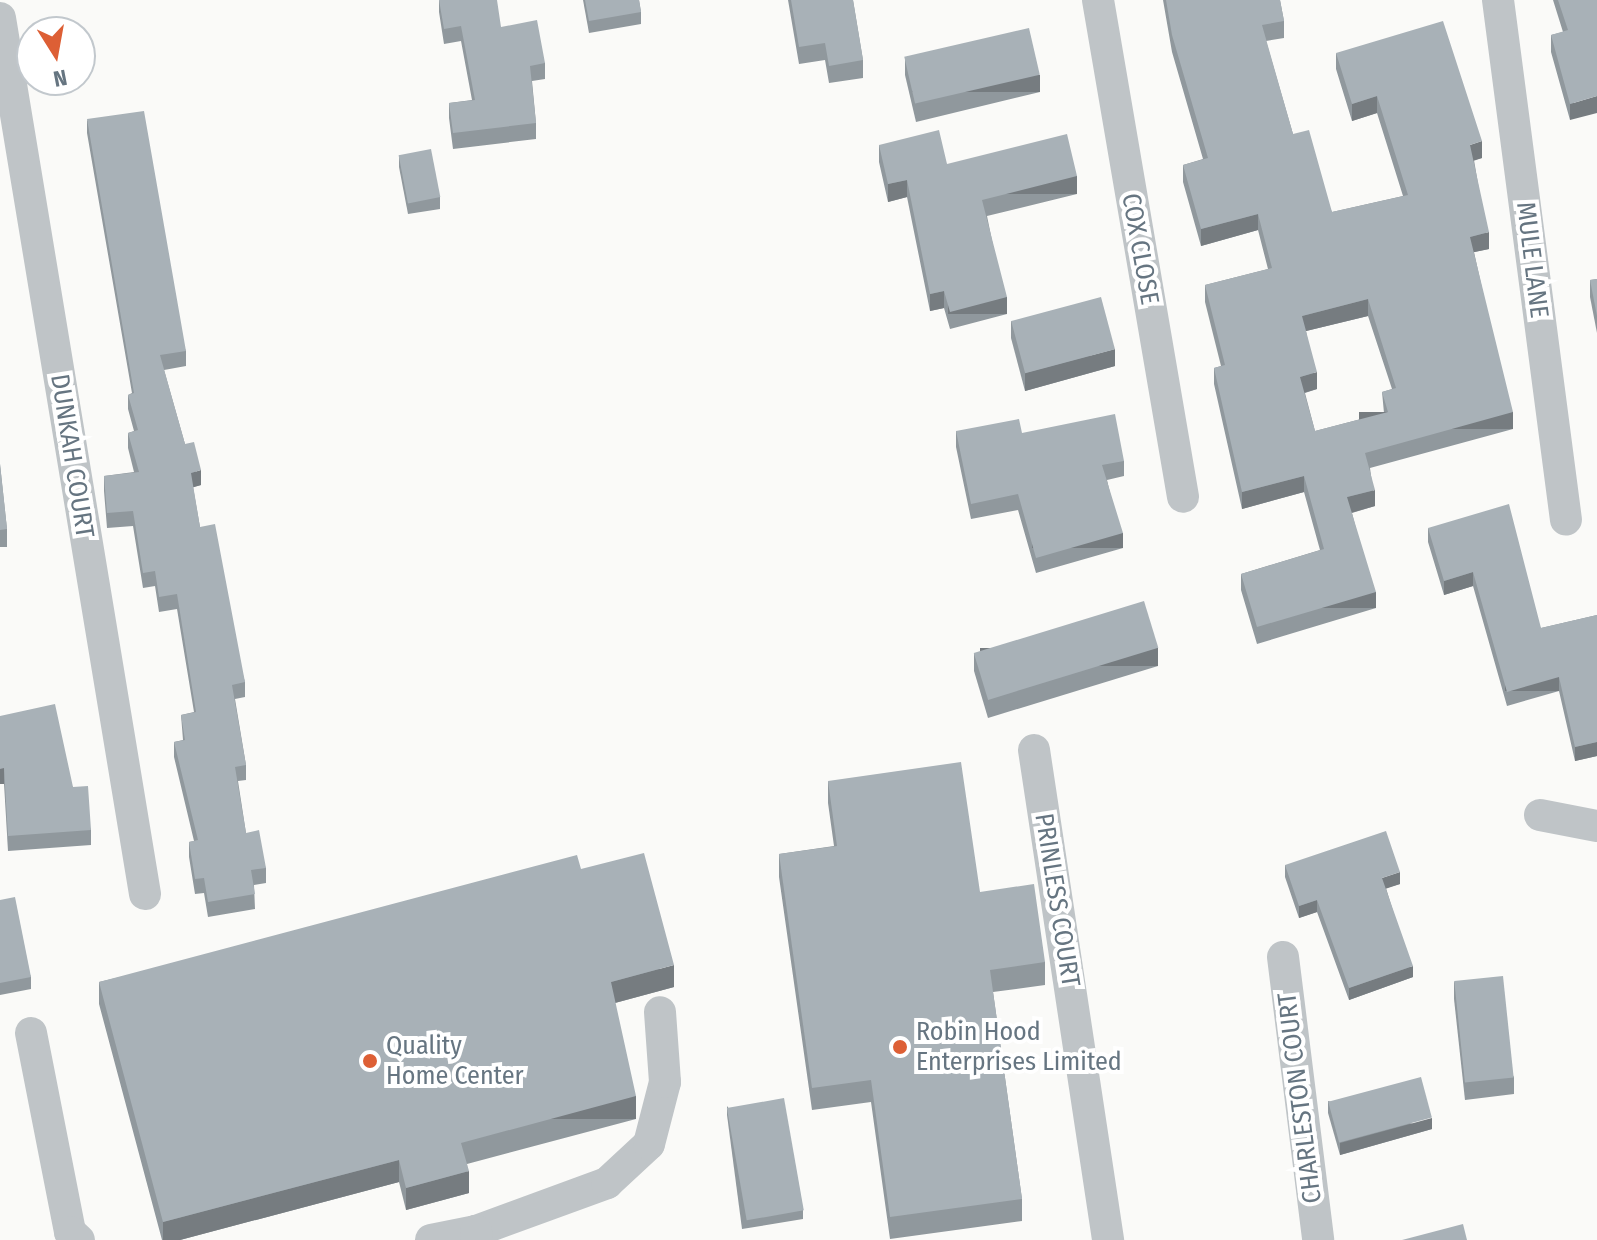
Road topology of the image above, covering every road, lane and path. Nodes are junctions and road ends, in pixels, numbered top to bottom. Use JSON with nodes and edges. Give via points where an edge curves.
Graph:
{"nodes":[{"id":1,"x":1098,"y":0,"type":"edge"},
{"id":2,"x":1498,"y":0,"type":"edge"},
{"id":3,"x":0,"y":18,"type":"edge"},
{"id":4,"x":1183,"y":497,"type":"dead end"},
{"id":5,"x":1566,"y":520,"type":"dead end"},
{"id":6,"x":1034,"y":750,"type":"dead end"},
{"id":7,"x":1540,"y":815,"type":"dead end"},
{"id":8,"x":1597,"y":826,"type":"edge"},
{"id":9,"x":145,"y":894,"type":"dead end"},
{"id":10,"x":1283,"y":957,"type":"dead end"},
{"id":11,"x":660,"y":1012,"type":"dead end"},
{"id":12,"x":31,"y":1033,"type":"dead end"},
{"id":13,"x":476,"y":1235,"type":"edge"},
{"id":14,"x":79,"y":1240,"type":"edge"},
{"id":15,"x":431,"y":1240,"type":"edge"},
{"id":16,"x":1108,"y":1240,"type":"edge"},
{"id":17,"x":1318,"y":1240,"type":"edge"}],
"edges":[{"from":1,"to":4,"type":"street","name":"COX CLOSE"},
{"from":2,"to":5,"type":"street","name":"MULE LANE"},
{"from":3,"to":9,"type":"street","name":"DUNKAH COURT"},
{"from":6,"to":16,"type":"street","name":"PRINLESS COURT"},
{"from":7,"to":8,"type":"street"},
{"from":10,"to":17,"type":"street","name":"CHARLESTON COURT"},
{"from":11,"to":13,"type":"street","via":[[665,1082],[649,1144],[607,1183]]},
{"from":12,"to":14,"type":"street","via":[[70,1232]]},
{"from":13,"to":15,"type":"street"}]}
